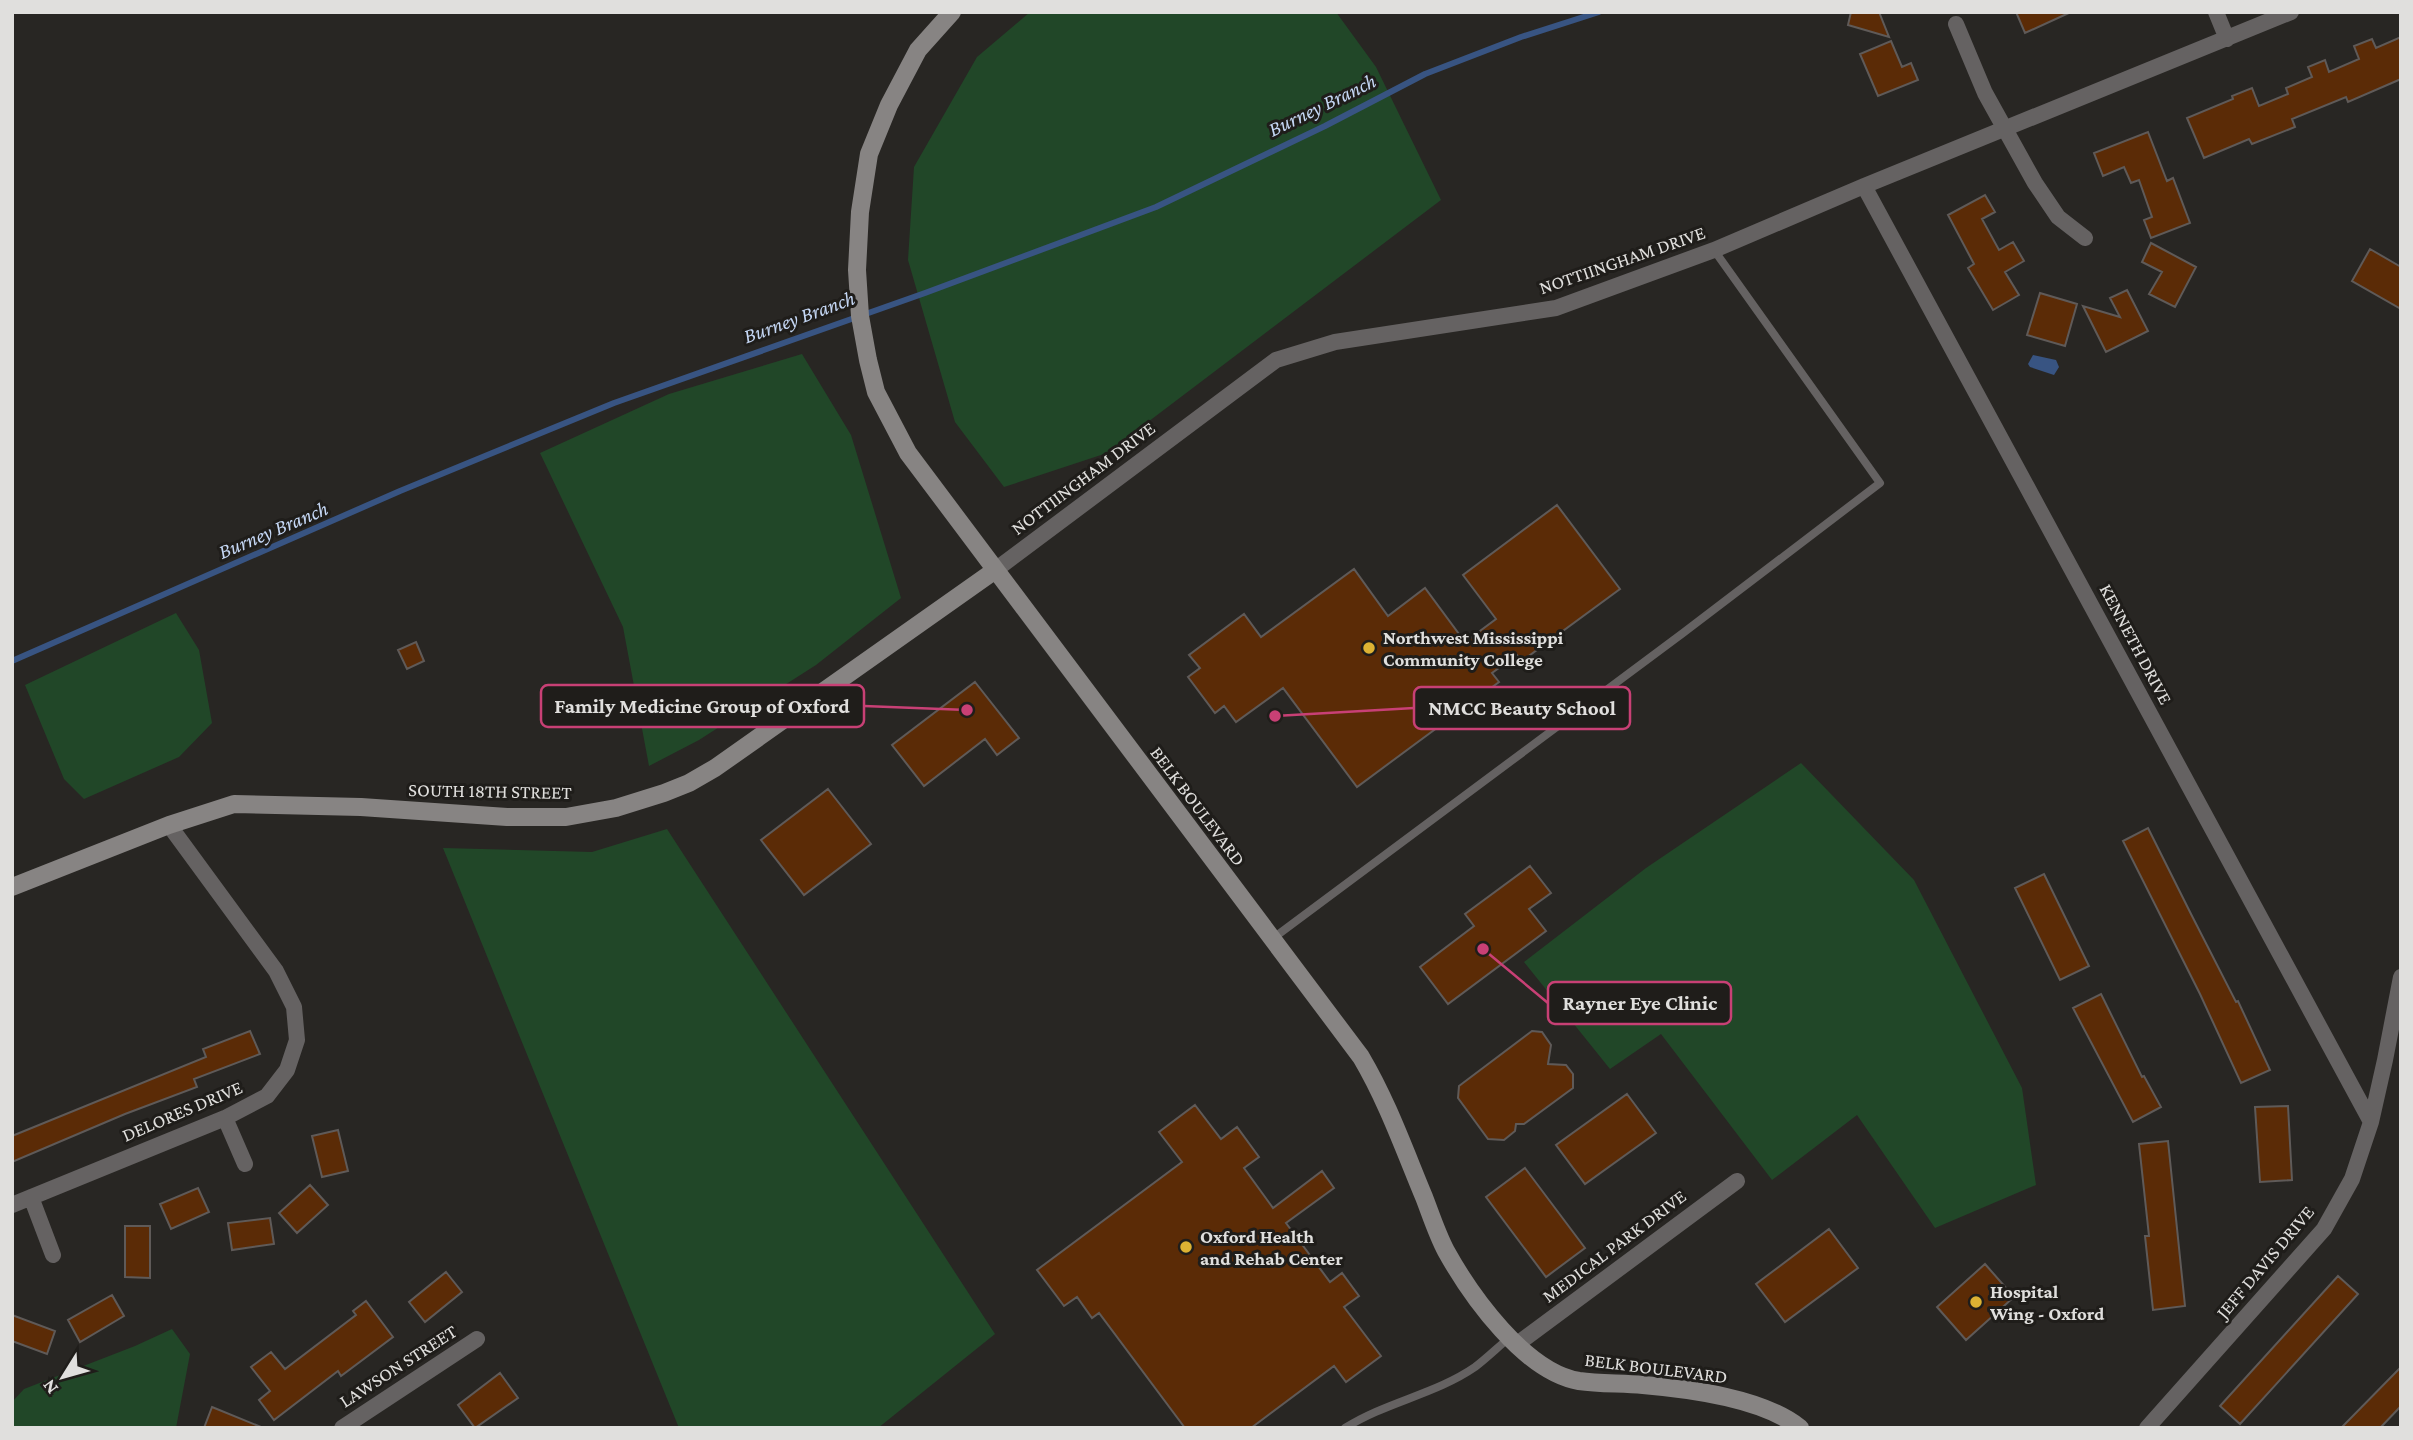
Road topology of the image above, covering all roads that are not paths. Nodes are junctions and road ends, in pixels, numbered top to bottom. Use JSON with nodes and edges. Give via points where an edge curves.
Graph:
{"nodes":[{"id":1,"x":952,"y":12,"type":"edge"},
{"id":2,"x":2216,"y":12,"type":"edge"},
{"id":3,"x":2291,"y":12,"type":"edge"},
{"id":4,"x":1956,"y":24,"type":"dead end"},
{"id":5,"x":2227,"y":39,"type":"junction"},
{"id":6,"x":2004,"y":130,"type":"junction"},
{"id":7,"x":1864,"y":186,"type":"junction"},
{"id":8,"x":2085,"y":238,"type":"dead end"},
{"id":9,"x":1714,"y":250,"type":"junction"},
{"id":10,"x":995,"y":571,"type":"junction"},
{"id":11,"x":169,"y":825,"type":"junction"},
{"id":12,"x":12,"y":887,"type":"edge"},
{"id":13,"x":1272,"y":939,"type":"junction"},
{"id":14,"x":2401,"y":977,"type":"edge"},
{"id":15,"x":225,"y":1118,"type":"junction"},
{"id":16,"x":2371,"y":1122,"type":"junction"},
{"id":17,"x":245,"y":1164,"type":"dead end"},
{"id":18,"x":1737,"y":1181,"type":"dead end"},
{"id":19,"x":31,"y":1197,"type":"junction"},
{"id":20,"x":12,"y":1205,"type":"edge"},
{"id":21,"x":53,"y":1255,"type":"dead end"},
{"id":22,"x":477,"y":1339,"type":"dead end"},
{"id":23,"x":1512,"y":1342,"type":"junction"},
{"id":24,"x":342,"y":1428,"type":"edge"},
{"id":25,"x":1345,"y":1428,"type":"edge"},
{"id":26,"x":1800,"y":1428,"type":"edge"},
{"id":27,"x":2147,"y":1428,"type":"edge"}],
"edges":[{"from":1,"to":10,"type":"street","name":"BELK BOULEVARD","via":[[918,50],[869,154],[860,212],[860,316],[876,392],[908,453]]},
{"from":2,"to":5,"type":"street"},
{"from":3,"to":5,"type":"street","name":"NOTTIINGHAM DRIVE"},
{"from":4,"to":6,"type":"street"},
{"from":5,"to":6,"type":"street","name":"NOTTIINGHAM DRIVE"},
{"from":6,"to":7,"type":"street","name":"NOTTIINGHAM DRIVE"},
{"from":6,"to":8,"type":"street","via":[[2057,217]]},
{"from":7,"to":9,"type":"street","name":"NOTTIINGHAM DRIVE"},
{"from":7,"to":16,"type":"street","name":"KENNETH DRIVE"},
{"from":9,"to":10,"type":"street","name":"NOTTIINGHAM DRIVE","via":[[1556,308],[1335,342],[1276,360]]},
{"from":9,"to":13,"type":"lane","via":[[1880,483]]},
{"from":10,"to":11,"type":"street","name":"SOUTH 18TH STREET","via":[[715,768],[664,793],[566,817],[234,804]]},
{"from":10,"to":13,"type":"street","name":"BELK BOULEVARD"},
{"from":11,"to":12,"type":"street","name":"SOUTH 18TH STREET"},
{"from":11,"to":15,"type":"street","name":"DELORES DRIVE","via":[[276,971],[295,1007],[297,1041],[287,1070],[267,1096]]},
{"from":13,"to":23,"type":"street","name":"BELK BOULEVARD","via":[[1368,1069],[1445,1250],[1487,1314]]},
{"from":14,"to":16,"type":"street","name":"JEFF DAVIS DRIVE"},
{"from":15,"to":17,"type":"street"},
{"from":15,"to":19,"type":"street","name":"DELORES DRIVE"},
{"from":16,"to":27,"type":"street","name":"JEFF DAVIS DRIVE","via":[[2352,1179],[2324,1229]]},
{"from":18,"to":23,"type":"street","name":"MEDICAL PARK DRIVE"},
{"from":19,"to":20,"type":"street","name":"DELORES DRIVE"},
{"from":19,"to":21,"type":"street"},
{"from":22,"to":24,"type":"street","name":"LAWSON STREET"},
{"from":23,"to":25,"type":"lane","via":[[1475,1367]]},
{"from":23,"to":26,"type":"street","name":"BELK BOULEVARD","via":[[1545,1367],[1577,1381],[1644,1385],[1735,1399],[1786,1417]]}]}
